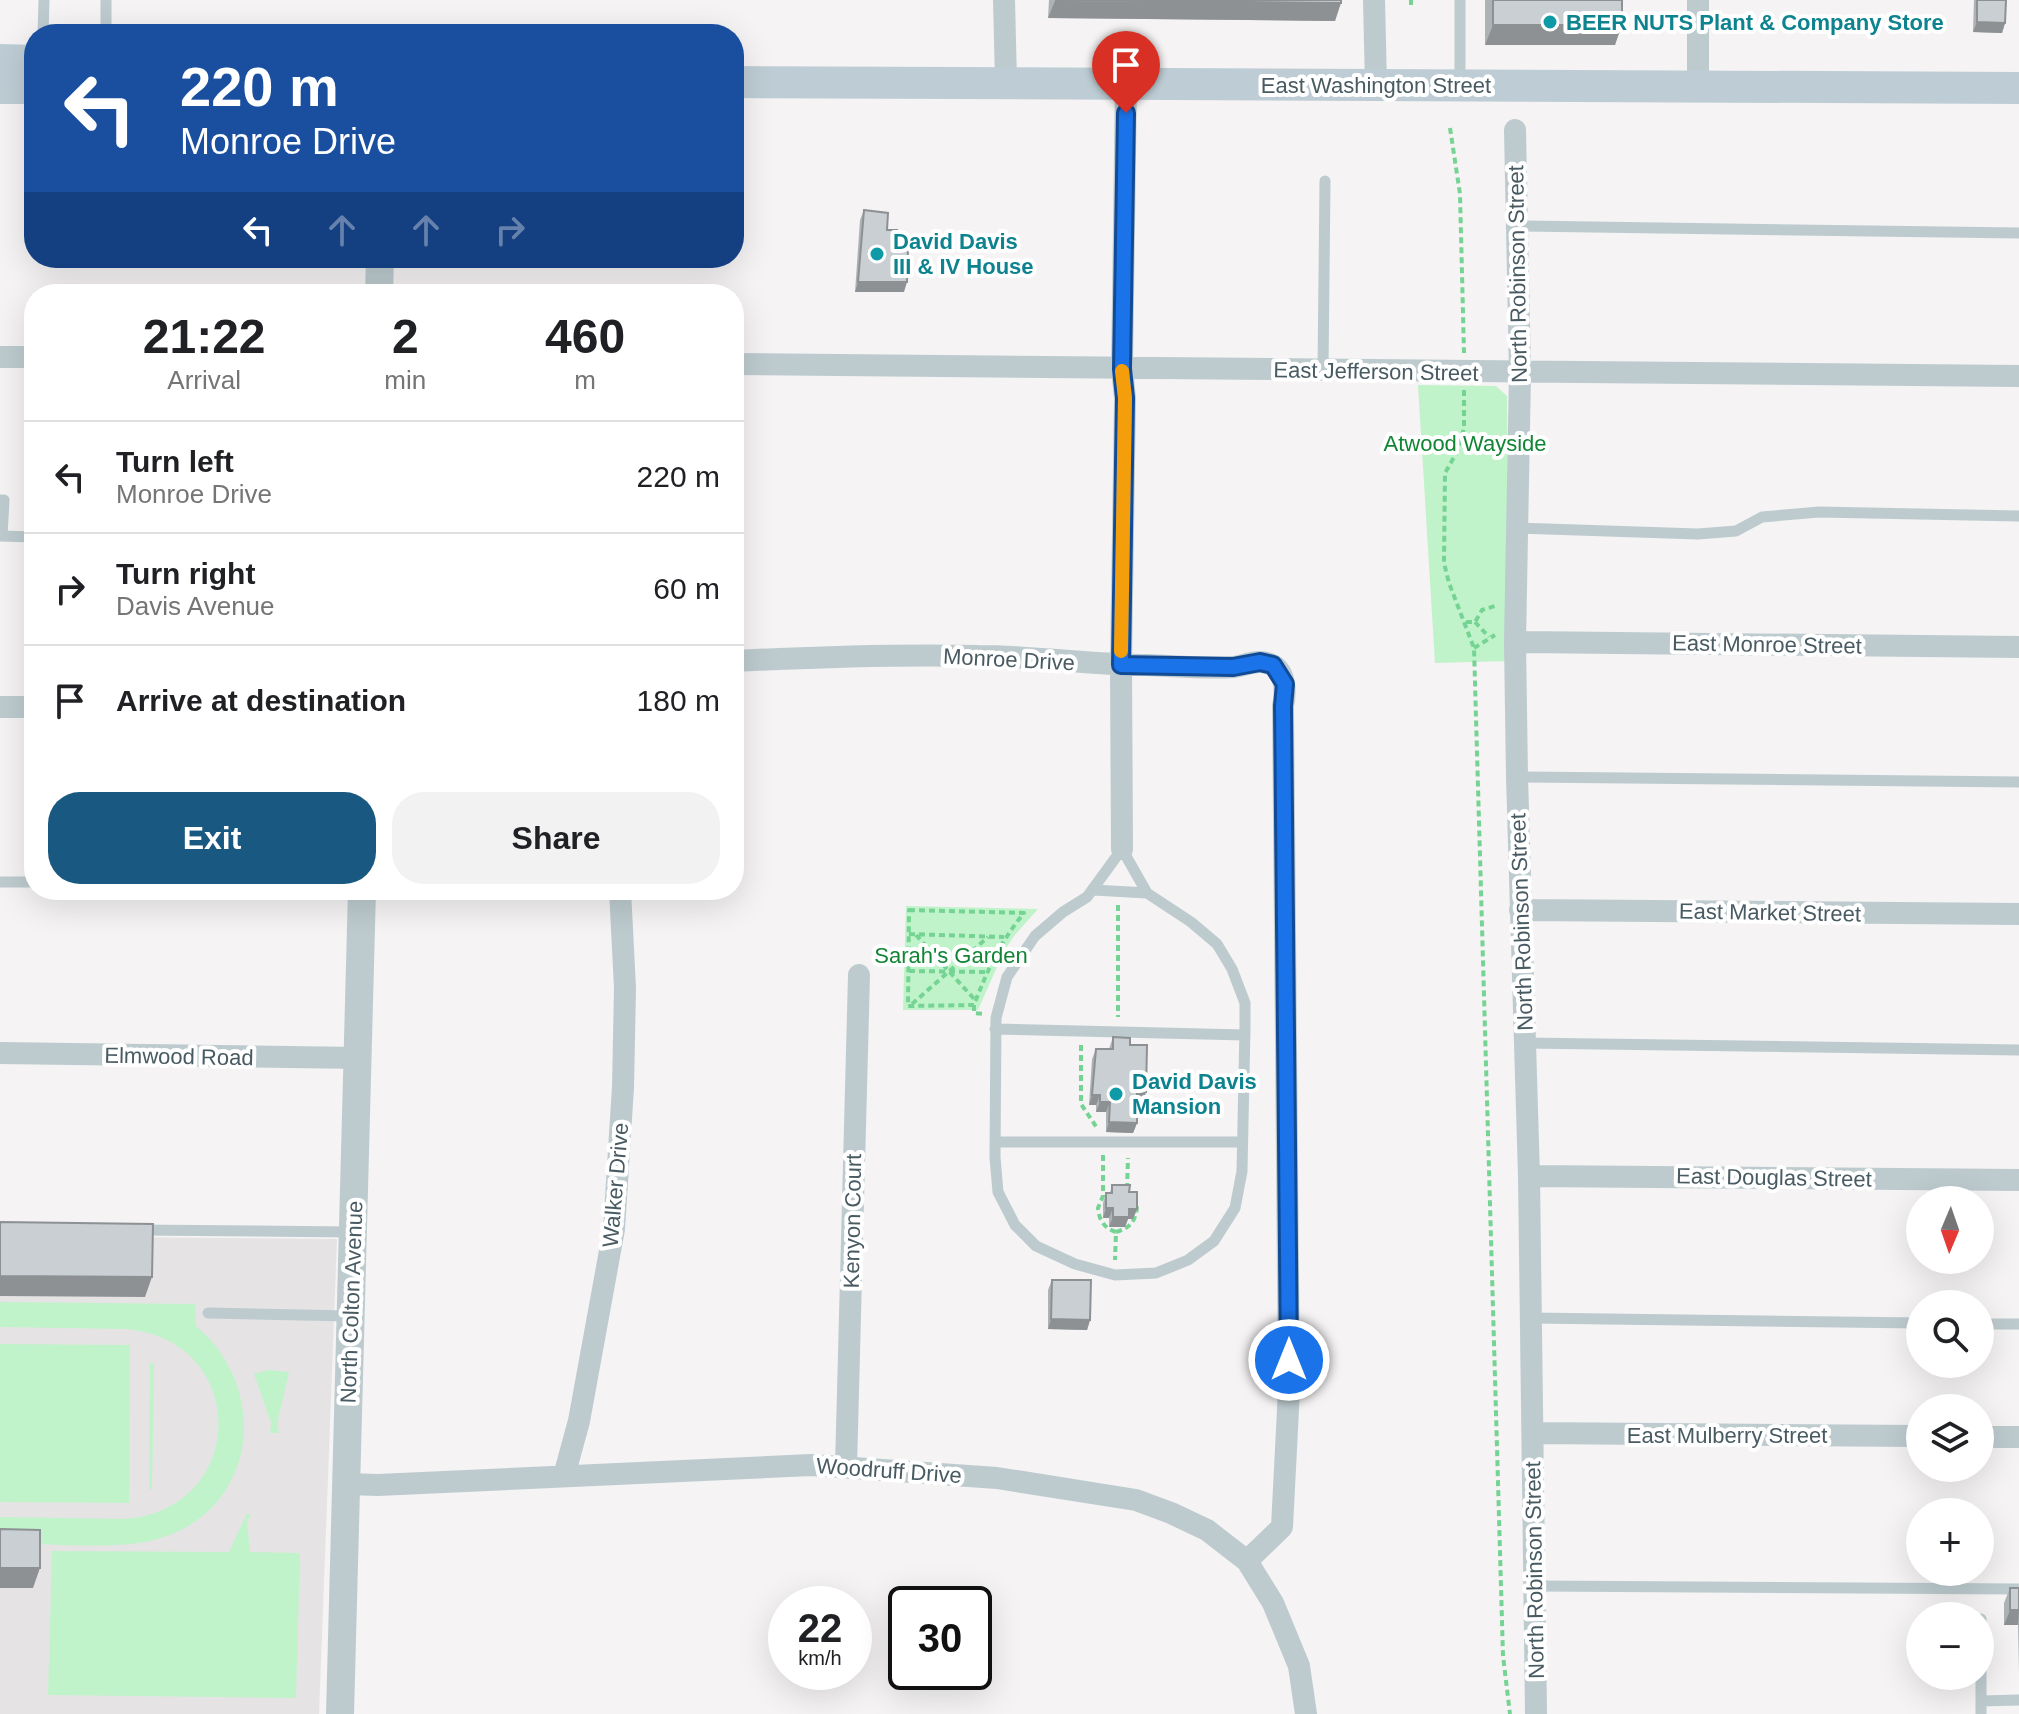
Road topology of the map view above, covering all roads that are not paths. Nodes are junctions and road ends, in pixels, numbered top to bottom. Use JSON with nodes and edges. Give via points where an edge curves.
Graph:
{"nodes":[{"id":1,"x":44,"y":0,"type":"edge"},
{"id":2,"x":106,"y":0,"type":"edge"},
{"id":3,"x":1004,"y":0,"type":"edge"},
{"id":4,"x":1374,"y":0,"type":"edge"},
{"id":5,"x":1460,"y":0,"type":"edge"},
{"id":6,"x":1698,"y":0,"type":"edge"},
{"id":7,"x":43,"y":24,"type":"edge"},
{"id":8,"x":106,"y":24,"type":"edge"},
{"id":9,"x":0,"y":60,"type":"edge"},
{"id":10,"x":24,"y":61,"type":"edge"},
{"id":11,"x":1006,"y":81,"type":"junction"},
{"id":12,"x":744,"y":82,"type":"edge"},
{"id":13,"x":1126,"y":82,"type":"junction"},
{"id":14,"x":1376,"y":85,"type":"junction"},
{"id":15,"x":1460,"y":86,"type":"junction"},
{"id":16,"x":1698,"y":86,"type":"junction"},
{"id":17,"x":0,"y":88,"type":"edge"},
{"id":18,"x":24,"y":88,"type":"edge"},
{"id":19,"x":2019,"y":88,"type":"edge"},
{"id":20,"x":1515,"y":130,"type":"dead end"},
{"id":21,"x":1325,"y":181,"type":"dead end"},
{"id":22,"x":1516,"y":226,"type":"junction"},
{"id":23,"x":2019,"y":233,"type":"edge"},
{"id":24,"x":0,"y":357,"type":"edge"},
{"id":25,"x":24,"y":357,"type":"edge"},
{"id":26,"x":744,"y":364,"type":"edge"},
{"id":27,"x":1122,"y":369,"type":"junction"},
{"id":28,"x":1323,"y":370,"type":"junction"},
{"id":29,"x":1520,"y":373,"type":"junction"},
{"id":30,"x":2019,"y":376,"type":"edge"},
{"id":31,"x":0,"y":500,"type":"edge"},
{"id":32,"x":2019,"y":516,"type":"edge"},
{"id":33,"x":1517,"y":528,"type":"junction"},
{"id":34,"x":1,"y":536,"type":"edge"},
{"id":35,"x":24,"y":537,"type":"edge"},
{"id":36,"x":1515,"y":642,"type":"junction"},
{"id":37,"x":2019,"y":647,"type":"edge"},
{"id":38,"x":744,"y":661,"type":"edge"},
{"id":39,"x":1121,"y":665,"type":"junction"},
{"id":40,"x":0,"y":707,"type":"edge"},
{"id":41,"x":24,"y":707,"type":"edge"},
{"id":42,"x":1517,"y":777,"type":"junction"},
{"id":43,"x":2019,"y":782,"type":"edge"},
{"id":44,"x":1122,"y":849,"type":"junction"},
{"id":45,"x":0,"y":882,"type":"edge"},
{"id":46,"x":24,"y":882,"type":"edge"},
{"id":47,"x":1094,"y":890,"type":"junction"},
{"id":48,"x":1147,"y":893,"type":"junction"},
{"id":49,"x":362,"y":900,"type":"edge"},
{"id":50,"x":621,"y":900,"type":"edge"},
{"id":51,"x":1520,"y":910,"type":"junction"},
{"id":52,"x":2019,"y":914,"type":"edge"},
{"id":53,"x":859,"y":975,"type":"dead end"},
{"id":54,"x":995,"y":1029,"type":"junction"},
{"id":55,"x":1245,"y":1035,"type":"junction"},
{"id":56,"x":1525,"y":1043,"type":"junction"},
{"id":57,"x":2019,"y":1050,"type":"edge"},
{"id":58,"x":0,"y":1053,"type":"edge"},
{"id":59,"x":358,"y":1058,"type":"junction"},
{"id":60,"x":995,"y":1142,"type":"junction"},
{"id":61,"x":1242,"y":1142,"type":"junction"},
{"id":62,"x":1529,"y":1176,"type":"junction"},
{"id":63,"x":2019,"y":1180,"type":"edge"},
{"id":64,"x":123,"y":1230,"type":"edge"},
{"id":65,"x":353,"y":1232,"type":"junction"},
{"id":66,"x":208,"y":1313,"type":"dead end"},
{"id":67,"x":351,"y":1316,"type":"junction"},
{"id":68,"x":1531,"y":1318,"type":"junction"},
{"id":69,"x":1906,"y":1323,"type":"edge"},
{"id":70,"x":1994,"y":1324,"type":"edge"},
{"id":71,"x":2019,"y":1324,"type":"edge"},
{"id":72,"x":1533,"y":1433,"type":"junction"},
{"id":73,"x":1906,"y":1436,"type":"edge"},
{"id":74,"x":1994,"y":1437,"type":"edge"},
{"id":75,"x":2019,"y":1437,"type":"edge"},
{"id":76,"x":846,"y":1467,"type":"junction"},
{"id":77,"x":564,"y":1476,"type":"junction"},
{"id":78,"x":346,"y":1484,"type":"junction"},
{"id":79,"x":1247,"y":1561,"type":"junction"},
{"id":80,"x":1535,"y":1586,"type":"junction"},
{"id":81,"x":2019,"y":1589,"type":"edge"},
{"id":82,"x":1981,"y":1690,"type":"edge"},
{"id":83,"x":2019,"y":1700,"type":"edge"},
{"id":84,"x":1981,"y":1701,"type":"junction"},
{"id":85,"x":340,"y":1714,"type":"edge"},
{"id":86,"x":1306,"y":1714,"type":"edge"},
{"id":87,"x":1536,"y":1714,"type":"edge"},
{"id":88,"x":1981,"y":1714,"type":"edge"}],
"edges":[{"from":1,"to":7,"type":"lane"},
{"from":2,"to":8,"type":"lane"},
{"from":3,"to":11,"type":"street"},
{"from":4,"to":14,"type":"street"},
{"from":5,"to":15,"type":"lane"},
{"from":6,"to":16,"type":"street"},
{"from":9,"to":10,"type":"main road"},
{"from":11,"to":12,"type":"main road","name":"East Washington Street"},
{"from":11,"to":13,"type":"main road","name":"East Washington Street"},
{"from":13,"to":14,"type":"main road","name":"East Washington Street"},
{"from":13,"to":27,"type":"street"},
{"from":14,"to":15,"type":"main road","name":"East Washington Street"},
{"from":15,"to":16,"type":"main road","name":"East Washington Street"},
{"from":16,"to":19,"type":"main road","name":"East Washington Street"},
{"from":17,"to":18,"type":"main road"},
{"from":20,"to":22,"type":"street","name":"North Robinson Street"},
{"from":21,"to":28,"type":"lane"},
{"from":22,"to":23,"type":"lane"},
{"from":22,"to":29,"type":"street","name":"North Robinson Street"},
{"from":24,"to":25,"type":"street"},
{"from":26,"to":27,"type":"street","name":"East Jefferson Street"},
{"from":27,"to":28,"type":"street","name":"East Jefferson Street"},
{"from":27,"to":39,"type":"street"},
{"from":28,"to":29,"type":"street","name":"East Jefferson Street"},
{"from":29,"to":30,"type":"street","name":"East Jefferson Street"},
{"from":29,"to":33,"type":"street","name":"North Robinson Street"},
{"from":31,"to":34,"type":"lane"},
{"from":32,"to":33,"type":"lane","via":[[1819,512],[1762,517],[1736,531],[1698,534]]},
{"from":33,"to":36,"type":"street","name":"North Robinson Street"},
{"from":34,"to":35,"type":"lane"},
{"from":36,"to":37,"type":"street","name":"East Monroe Street"},
{"from":36,"to":42,"type":"street","name":"North Robinson Street"},
{"from":38,"to":39,"type":"street","name":"Monroe Drive","via":[[981,656]]},
{"from":39,"to":44,"type":"street"},
{"from":39,"to":79,"type":"street","name":"Monroe Drive","via":[[1233,667],[1260,662],[1273,665],[1285,684],[1289,1390],[1282,1527]]},
{"from":40,"to":41,"type":"street"},
{"from":42,"to":43,"type":"lane"},
{"from":42,"to":51,"type":"street","name":"North Robinson Street"},
{"from":44,"to":47,"type":"lane"},
{"from":44,"to":48,"type":"lane"},
{"from":45,"to":46,"type":"lane"},
{"from":47,"to":48,"type":"lane"},
{"from":47,"to":54,"type":"lane","via":[[1035,936],[1007,977]]},
{"from":48,"to":55,"type":"lane","via":[[1217,944],[1245,1003]]},
{"from":49,"to":59,"type":"street","name":"North Colton Avenue"},
{"from":50,"to":77,"type":"street","name":"Walker Drive","via":[[625,988],[614,1229]]},
{"from":51,"to":52,"type":"street","name":"East Market Street"},
{"from":51,"to":56,"type":"street","name":"North Robinson Street"},
{"from":53,"to":76,"type":"street","name":"Kenyon Court"},
{"from":54,"to":55,"type":"lane"},
{"from":54,"to":60,"type":"lane"},
{"from":55,"to":61,"type":"lane"},
{"from":56,"to":57,"type":"lane"},
{"from":56,"to":62,"type":"street","name":"North Robinson Street"},
{"from":58,"to":59,"type":"street","name":"Elmwood Road"},
{"from":59,"to":65,"type":"street","name":"North Colton Avenue"},
{"from":60,"to":61,"type":"lane"},
{"from":60,"to":61,"type":"lane","via":[[998,1192],[1015,1225],[1036,1246],[1115,1275],[1156,1273],[1188,1260],[1214,1241],[1235,1208]]},
{"from":62,"to":63,"type":"street","name":"East Douglas Street"},
{"from":62,"to":68,"type":"street","name":"North Robinson Street"},
{"from":64,"to":65,"type":"lane"},
{"from":65,"to":67,"type":"street","name":"North Colton Avenue"},
{"from":66,"to":67,"type":"lane"},
{"from":67,"to":78,"type":"street","name":"North Colton Avenue"},
{"from":68,"to":69,"type":"lane"},
{"from":68,"to":72,"type":"street","name":"North Robinson Street"},
{"from":70,"to":71,"type":"lane"},
{"from":72,"to":73,"type":"street","name":"East Mulberry Street"},
{"from":72,"to":80,"type":"street","name":"North Robinson Street"},
{"from":74,"to":75,"type":"street"},
{"from":76,"to":77,"type":"street","name":"Woodruff Drive"},
{"from":76,"to":79,"type":"street","name":"Woodruff Drive","via":[[997,1478],[1136,1500],[1207,1530]]},
{"from":77,"to":78,"type":"street","name":"Woodruff Drive"},
{"from":78,"to":85,"type":"street","name":"North Colton Avenue"},
{"from":79,"to":86,"type":"street","name":"Woodruff Drive","via":[[1273,1603],[1299,1666]]},
{"from":80,"to":81,"type":"lane"},
{"from":80,"to":87,"type":"street","name":"North Robinson Street"},
{"from":82,"to":84,"type":"lane"},
{"from":83,"to":84,"type":"lane"},
{"from":84,"to":88,"type":"lane"}]}
